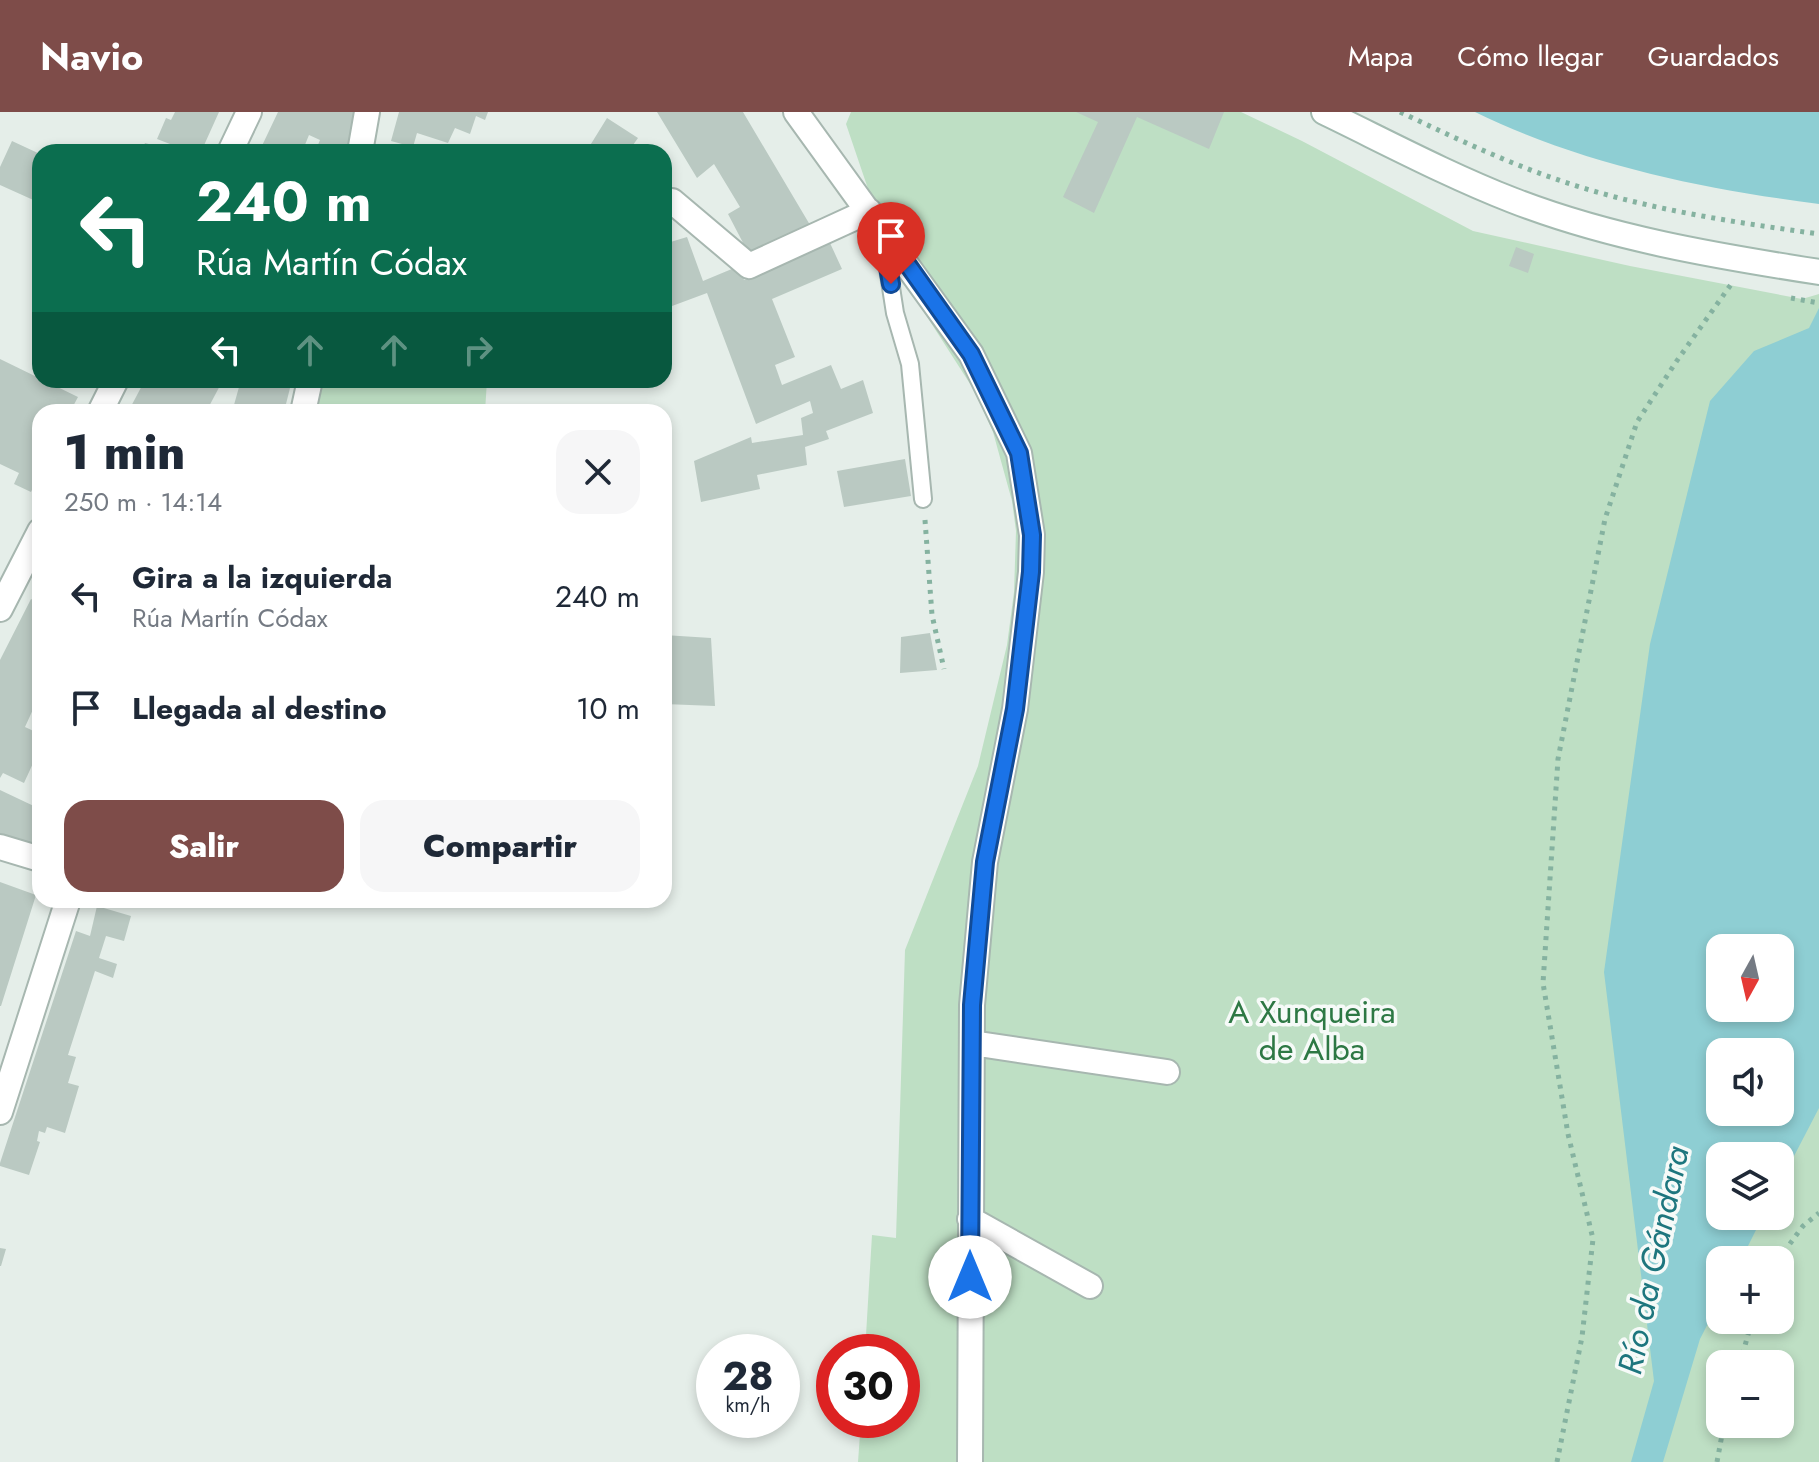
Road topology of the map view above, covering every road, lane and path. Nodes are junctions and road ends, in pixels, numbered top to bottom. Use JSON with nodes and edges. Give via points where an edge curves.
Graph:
{"nodes":[{"id":1,"x":249,"y":112,"type":"edge"},
{"id":2,"x":367,"y":112,"type":"edge"},
{"id":3,"x":796,"y":112,"type":"edge"},
{"id":4,"x":1324,"y":112,"type":"edge"},
{"id":5,"x":1400,"y":112,"type":"edge"},
{"id":6,"x":234,"y":144,"type":"edge"},
{"id":7,"x":361,"y":144,"type":"edge"},
{"id":8,"x":672,"y":201,"type":"edge"},
{"id":9,"x":875,"y":219,"type":"junction"},
{"id":10,"x":1819,"y":234,"type":"edge"},
{"id":11,"x":1819,"y":272,"type":"edge"},
{"id":12,"x":1731,"y":288,"type":"dead end"},
{"id":13,"x":923,"y":499,"type":"joint"},
{"id":14,"x":32,"y":569,"type":"edge"},
{"id":15,"x":0,"y":609,"type":"edge"},
{"id":16,"x":944,"y":669,"type":"dead end"},
{"id":17,"x":0,"y":847,"type":"edge"},
{"id":18,"x":32,"y":857,"type":"edge"},
{"id":19,"x":65,"y":908,"type":"edge"},
{"id":20,"x":972,"y":1043,"type":"junction"},
{"id":21,"x":1167,"y":1072,"type":"dead end"},
{"id":22,"x":0,"y":1112,"type":"edge"},
{"id":23,"x":1819,"y":1213,"type":"edge"},
{"id":24,"x":970,"y":1219,"type":"junction"},
{"id":25,"x":1788,"y":1246,"type":"edge"},
{"id":26,"x":1090,"y":1286,"type":"dead end"},
{"id":27,"x":1721,"y":1438,"type":"edge"},
{"id":28,"x":970,"y":1462,"type":"edge"},
{"id":29,"x":1557,"y":1462,"type":"edge"},
{"id":30,"x":1717,"y":1462,"type":"edge"}],
"edges":[{"from":1,"to":6,"type":"street"},
{"from":2,"to":7,"type":"street"},
{"from":3,"to":9,"type":"street"},
{"from":4,"to":11,"type":"street","via":[[1455,176],[1579,222],[1736,259]]},
{"from":5,"to":10,"type":"path","via":[[1578,186],[1660,208]]},
{"from":8,"to":9,"type":"street","via":[[749,266]]},
{"from":9,"to":13,"type":"lane","via":[[910,364]]},
{"from":9,"to":20,"type":"street","via":[[971,354],[1019,453],[1032,535],[1015,709],[985,862]]},
{"from":12,"to":29,"type":"path","via":[[1637,422],[1605,519],[1558,759],[1543,983],[1568,1134],[1593,1239],[1582,1337]]},
{"from":13,"to":16,"type":"path","via":[[932,615]]},
{"from":14,"to":15,"type":"street"},
{"from":17,"to":18,"type":"street"},
{"from":19,"to":22,"type":"street"},
{"from":20,"to":21,"type":"street"},
{"from":20,"to":24,"type":"street"},
{"from":23,"to":25,"type":"path"},
{"from":24,"to":26,"type":"street"},
{"from":24,"to":28,"type":"street"},
{"from":27,"to":30,"type":"path"}]}
